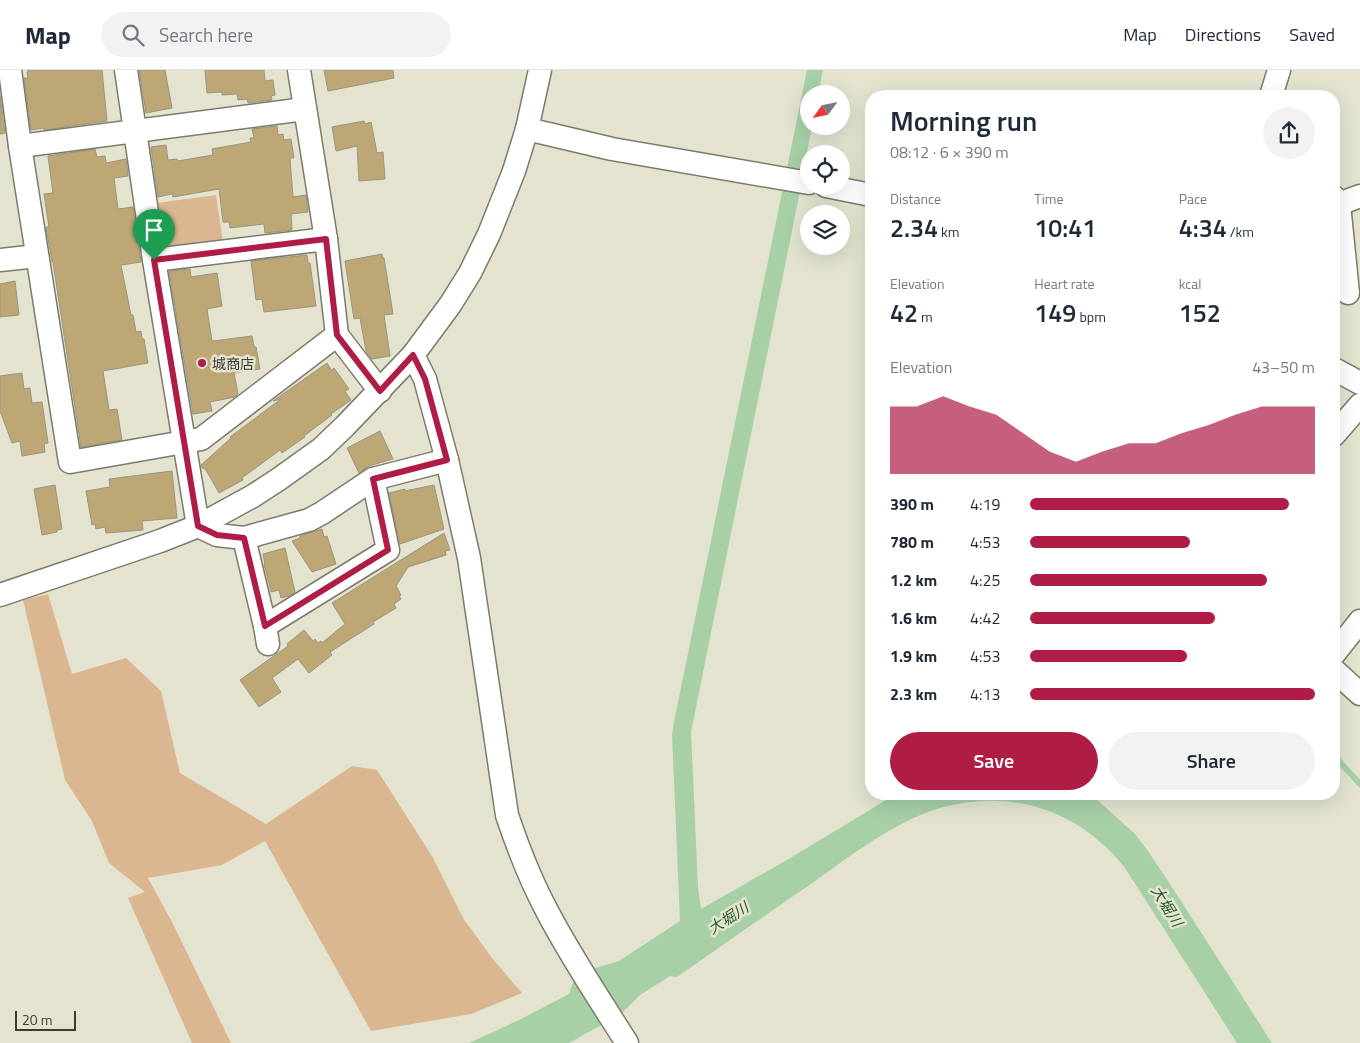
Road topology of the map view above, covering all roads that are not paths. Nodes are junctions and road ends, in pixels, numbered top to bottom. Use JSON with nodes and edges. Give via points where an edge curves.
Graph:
{"nodes":[{"id":1,"x":10,"y":70,"type":"edge"},
{"id":2,"x":126,"y":70,"type":"edge"},
{"id":3,"x":299,"y":70,"type":"edge"},
{"id":4,"x":540,"y":70,"type":"edge"},
{"id":5,"x":1279,"y":70,"type":"edge"},
{"id":6,"x":1273,"y":90,"type":"edge"},
{"id":7,"x":305,"y":109,"type":"junction"},
{"id":8,"x":527,"y":130,"type":"junction"},
{"id":9,"x":135,"y":131,"type":"junction"},
{"id":10,"x":20,"y":146,"type":"junction"},
{"id":11,"x":800,"y":182,"type":"edge"},
{"id":12,"x":850,"y":191,"type":"edge"},
{"id":13,"x":865,"y":194,"type":"edge"},
{"id":14,"x":1360,"y":196,"type":"edge"},
{"id":15,"x":1340,"y":199,"type":"edge"},
{"id":16,"x":1340,"y":234,"type":"edge"},
{"id":17,"x":326,"y":239,"type":"junction"},
{"id":18,"x":37,"y":256,"type":"junction"},
{"id":19,"x":0,"y":260,"type":"edge"},
{"id":20,"x":154,"y":260,"type":"junction"},
{"id":21,"x":1347,"y":293,"type":"edge"},
{"id":22,"x":337,"y":335,"type":"junction"},
{"id":23,"x":413,"y":355,"type":"junction"},
{"id":24,"x":1340,"y":372,"type":"edge"},
{"id":25,"x":1360,"y":383,"type":"edge"},
{"id":26,"x":380,"y":391,"type":"junction"},
{"id":27,"x":1360,"y":405,"type":"edge"},
{"id":28,"x":1340,"y":428,"type":"edge"},
{"id":29,"x":184,"y":443,"type":"junction"},
{"id":30,"x":447,"y":460,"type":"junction"},
{"id":31,"x":373,"y":479,"type":"junction"},
{"id":32,"x":198,"y":526,"type":"junction"},
{"id":33,"x":244,"y":538,"type":"junction"},
{"id":34,"x":0,"y":595,"type":"edge"},
{"id":35,"x":1360,"y":621,"type":"edge"},
{"id":36,"x":1340,"y":646,"type":"edge"},
{"id":37,"x":1340,"y":676,"type":"edge"},
{"id":38,"x":1360,"y":694,"type":"edge"},
{"id":39,"x":627,"y":1043,"type":"edge"}],
"edges":[{"from":1,"to":10,"type":"street"},
{"from":2,"to":9,"type":"street"},
{"from":3,"to":7,"type":"street"},
{"from":4,"to":8,"type":"street"},
{"from":5,"to":6,"type":"street"},
{"from":7,"to":9,"type":"street"},
{"from":7,"to":17,"type":"street"},
{"from":8,"to":11,"type":"street","via":[[612,149]]},
{"from":8,"to":23,"type":"street","via":[[498,212],[470,273]]},
{"from":9,"to":10,"type":"street"},
{"from":9,"to":20,"type":"street"},
{"from":10,"to":18,"type":"street"},
{"from":12,"to":13,"type":"street"},
{"from":14,"to":15,"type":"street"},
{"from":16,"to":21,"type":"street"},
{"from":17,"to":20,"type":"street"},
{"from":17,"to":22,"type":"street"},
{"from":18,"to":19,"type":"street"},
{"from":18,"to":29,"type":"street","via":[[70,462]]},
{"from":20,"to":29,"type":"street"},
{"from":22,"to":26,"type":"street"},
{"from":22,"to":29,"type":"street","via":[[201,439]]},
{"from":23,"to":26,"type":"street"},
{"from":23,"to":30,"type":"street","via":[[425,379]]},
{"from":24,"to":25,"type":"street"},
{"from":26,"to":32,"type":"street","via":[[321,449],[253,496]]},
{"from":27,"to":28,"type":"street"},
{"from":29,"to":32,"type":"street"},
{"from":30,"to":31,"type":"street"},
{"from":30,"to":39,"type":"street","via":[[470,558],[508,815],[519,851],[547,911]]},
{"from":31,"to":33,"type":"street","via":[[309,520]]},
{"from":31,"to":33,"type":"street","via":[[388,550],[267,635]]},
{"from":32,"to":33,"type":"street","via":[[217,535]]},
{"from":32,"to":34,"type":"street"},
{"from":35,"to":36,"type":"street"},
{"from":37,"to":38,"type":"street"}]}
